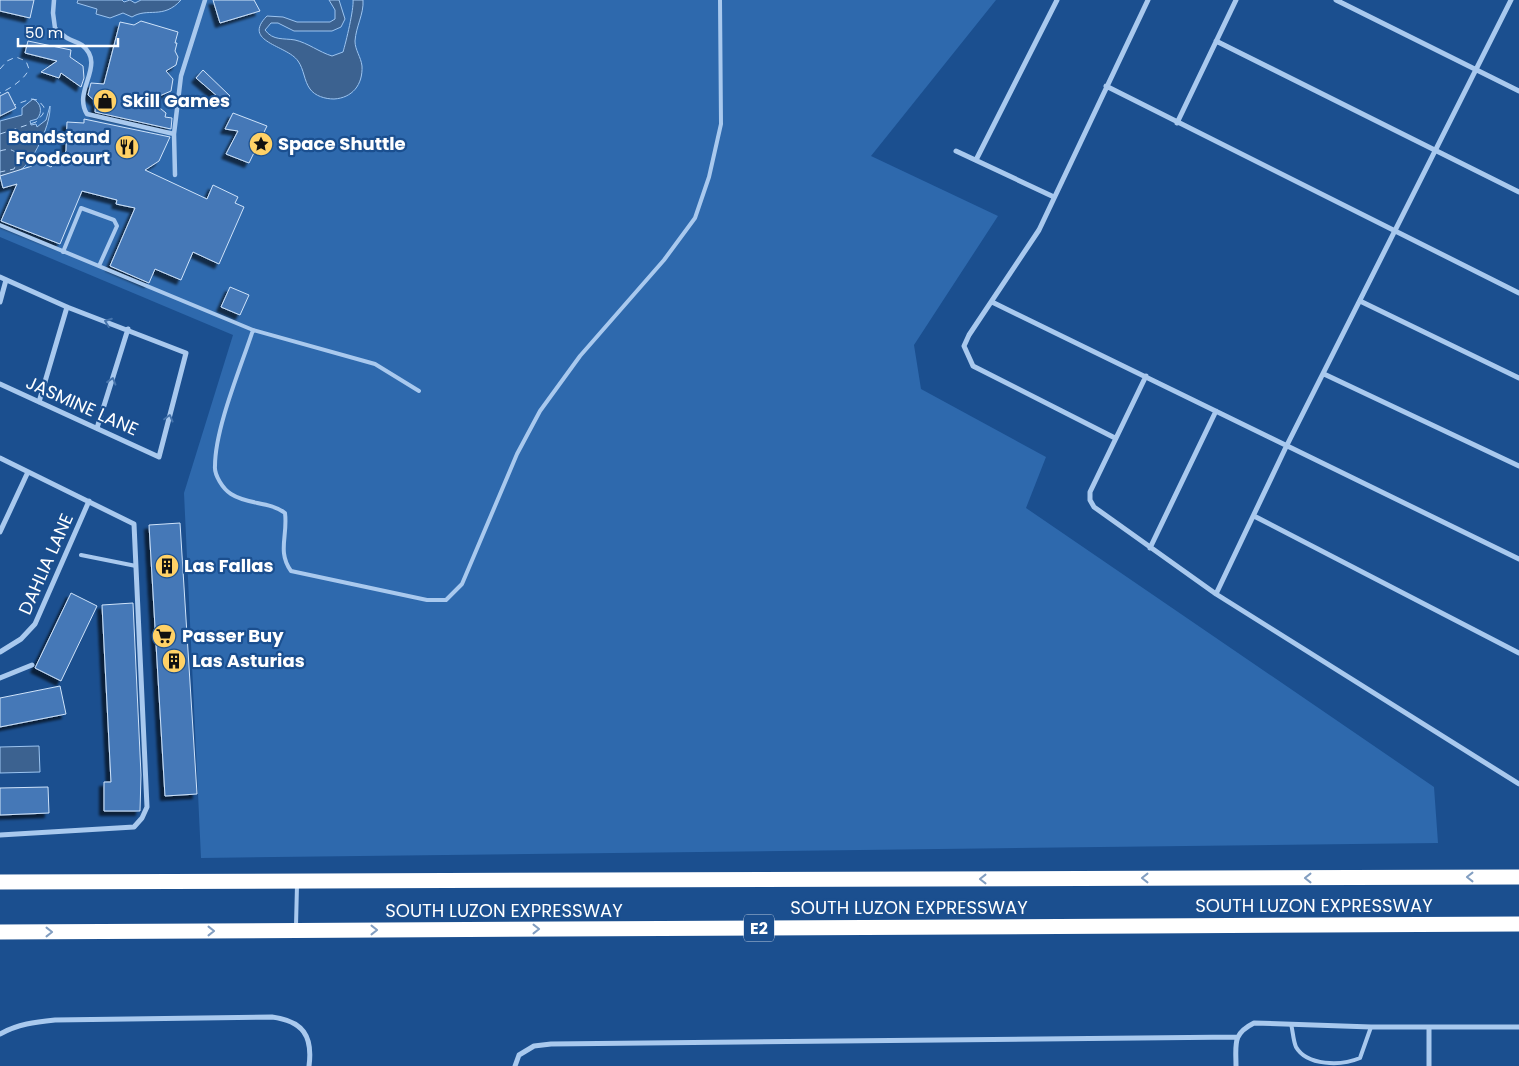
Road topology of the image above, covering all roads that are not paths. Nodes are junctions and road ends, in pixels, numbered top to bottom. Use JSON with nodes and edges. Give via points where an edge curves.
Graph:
{"nodes":[{"id":1,"x":54,"y":0,"type":"edge"},
{"id":2,"x":205,"y":0,"type":"edge"},
{"id":3,"x":720,"y":0,"type":"edge"},
{"id":4,"x":1057,"y":0,"type":"edge"},
{"id":5,"x":1148,"y":0,"type":"edge"},
{"id":6,"x":1236,"y":0,"type":"edge"},
{"id":7,"x":1336,"y":0,"type":"edge"},
{"id":8,"x":1511,"y":0,"type":"edge"},
{"id":9,"x":1216,"y":40,"type":"junction"},
{"id":10,"x":1476,"y":70,"type":"junction"},
{"id":11,"x":1106,"y":86,"type":"junction"},
{"id":12,"x":1519,"y":91,"type":"edge"},
{"id":13,"x":1177,"y":123,"type":"junction"},
{"id":14,"x":174,"y":134,"type":"junction"},
{"id":15,"x":956,"y":151,"type":"dead end"},
{"id":16,"x":1434,"y":151,"type":"junction"},
{"id":17,"x":976,"y":160,"type":"junction"},
{"id":18,"x":175,"y":175,"type":"dead end"},
{"id":19,"x":1519,"y":192,"type":"edge"},
{"id":20,"x":1054,"y":197,"type":"junction"},
{"id":21,"x":0,"y":225,"type":"edge"},
{"id":22,"x":1395,"y":230,"type":"junction"},
{"id":23,"x":63,"y":252,"type":"junction"},
{"id":24,"x":99,"y":266,"type":"junction"},
{"id":25,"x":0,"y":277,"type":"edge"},
{"id":26,"x":6,"y":280,"type":"junction"},
{"id":27,"x":1519,"y":293,"type":"edge"},
{"id":28,"x":1360,"y":301,"type":"junction"},
{"id":29,"x":0,"y":302,"type":"edge"},
{"id":30,"x":992,"y":302,"type":"junction"},
{"id":31,"x":67,"y":306,"type":"junction"},
{"id":32,"x":128,"y":329,"type":"junction"},
{"id":33,"x":253,"y":330,"type":"junction"},
{"id":34,"x":1324,"y":374,"type":"junction"},
{"id":35,"x":1146,"y":376,"type":"junction"},
{"id":36,"x":1519,"y":378,"type":"edge"},
{"id":37,"x":0,"y":384,"type":"edge"},
{"id":38,"x":419,"y":392,"type":"dead end"},
{"id":39,"x":39,"y":402,"type":"junction"},
{"id":40,"x":1216,"y":411,"type":"junction"},
{"id":41,"x":98,"y":428,"type":"junction"},
{"id":42,"x":1116,"y":438,"type":"junction"},
{"id":43,"x":1286,"y":446,"type":"junction"},
{"id":44,"x":0,"y":458,"type":"edge"},
{"id":45,"x":1519,"y":466,"type":"edge"},
{"id":46,"x":27,"y":474,"type":"junction"},
{"id":47,"x":89,"y":501,"type":"junction"},
{"id":48,"x":1254,"y":516,"type":"junction"},
{"id":49,"x":0,"y":532,"type":"edge"},
{"id":50,"x":1150,"y":548,"type":"junction"},
{"id":51,"x":81,"y":556,"type":"dead end"},
{"id":52,"x":1519,"y":559,"type":"edge"},
{"id":53,"x":136,"y":566,"type":"junction"},
{"id":54,"x":1216,"y":594,"type":"junction"},
{"id":55,"x":0,"y":652,"type":"edge"},
{"id":56,"x":1519,"y":653,"type":"edge"},
{"id":57,"x":32,"y":665,"type":"dead end"},
{"id":58,"x":0,"y":678,"type":"edge"},
{"id":59,"x":1519,"y":784,"type":"edge"},
{"id":60,"x":0,"y":835,"type":"edge"},
{"id":61,"x":1519,"y":877,"type":"edge"},
{"id":62,"x":297,"y":881,"type":"junction"},
{"id":63,"x":0,"y":882,"type":"edge"},
{"id":64,"x":1519,"y":924,"type":"edge"},
{"id":65,"x":296,"y":931,"type":"junction"},
{"id":66,"x":0,"y":932,"type":"edge"},
{"id":67,"x":1291,"y":1024,"type":"junction"},
{"id":68,"x":1371,"y":1027,"type":"junction"},
{"id":69,"x":1519,"y":1027,"type":"edge"},
{"id":70,"x":1429,"y":1028,"type":"junction"},
{"id":71,"x":0,"y":1034,"type":"edge"},
{"id":72,"x":1237,"y":1037,"type":"junction"},
{"id":73,"x":309,"y":1066,"type":"edge"},
{"id":74,"x":516,"y":1066,"type":"edge"},
{"id":75,"x":1236,"y":1066,"type":"edge"},
{"id":76,"x":1429,"y":1066,"type":"edge"}],
"edges":[{"from":1,"to":14,"type":"street","via":[[55,28],[82,45],[91,64],[91,75],[82,94],[82,105],[87,114]]},
{"from":2,"to":14,"type":"street","via":[[181,76]]},
{"from":3,"to":33,"type":"lane","via":[[721,124],[709,177],[695,218],[664,260],[580,356],[540,411],[517,454],[462,584],[446,600],[427,600],[291,571],[282,553],[287,527],[285,512],[275,506],[231,494],[221,484],[214,468],[219,438]]},
{"from":4,"to":17,"type":"street"},
{"from":5,"to":11,"type":"street"},
{"from":6,"to":9,"type":"street"},
{"from":7,"to":10,"type":"street"},
{"from":8,"to":10,"type":"street"},
{"from":9,"to":13,"type":"street"},
{"from":9,"to":16,"type":"street"},
{"from":10,"to":12,"type":"street"},
{"from":10,"to":16,"type":"street"},
{"from":11,"to":13,"type":"street"},
{"from":11,"to":20,"type":"street"},
{"from":13,"to":22,"type":"street"},
{"from":14,"to":18,"type":"street"},
{"from":15,"to":17,"type":"street"},
{"from":16,"to":19,"type":"street"},
{"from":16,"to":22,"type":"street"},
{"from":17,"to":20,"type":"street"},
{"from":20,"to":30,"type":"street","via":[[1039,230]]},
{"from":21,"to":23,"type":"lane"},
{"from":22,"to":27,"type":"street"},
{"from":22,"to":28,"type":"street"},
{"from":23,"to":24,"type":"lane"},
{"from":23,"to":24,"type":"lane","via":[[81,208],[107,217],[117,224]]},
{"from":24,"to":33,"type":"lane"},
{"from":25,"to":26,"type":"street"},
{"from":26,"to":29,"type":"street"},
{"from":26,"to":31,"type":"street"},
{"from":28,"to":34,"type":"street"},
{"from":28,"to":36,"type":"street"},
{"from":30,"to":35,"type":"street"},
{"from":30,"to":42,"type":"street","via":[[964,346],[972,366]]},
{"from":32,"to":31,"type":"street","one_way":true},
{"from":31,"to":39,"type":"street"},
{"from":41,"to":32,"type":"street","one_way":true},
{"from":41,"to":32,"type":"street","name":"JASMINE LANE","one_way":true,"via":[[159,457],[186,353]]},
{"from":33,"to":38,"type":"lane","via":[[375,364]]},
{"from":34,"to":43,"type":"street"},
{"from":34,"to":45,"type":"street"},
{"from":35,"to":40,"type":"street"},
{"from":35,"to":42,"type":"street"},
{"from":37,"to":39,"type":"street","name":"JASMINE LANE"},
{"from":39,"to":41,"type":"street","name":"JASMINE LANE"},
{"from":40,"to":43,"type":"street"},
{"from":40,"to":50,"type":"street"},
{"from":42,"to":50,"type":"street","via":[[1090,492],[1090,500],[1094,507]]},
{"from":43,"to":48,"type":"street"},
{"from":43,"to":52,"type":"street"},
{"from":44,"to":46,"type":"street"},
{"from":46,"to":47,"type":"street"},
{"from":46,"to":49,"type":"street"},
{"from":47,"to":53,"type":"street","via":[[134,524]]},
{"from":47,"to":55,"type":"street","name":"DAHLIA LANE","via":[[36,624],[21,639]]},
{"from":48,"to":54,"type":"street"},
{"from":48,"to":56,"type":"street"},
{"from":50,"to":54,"type":"street"},
{"from":51,"to":53,"type":"lane"},
{"from":53,"to":60,"type":"street","via":[[147,807],[142,818],[134,827]]},
{"from":54,"to":59,"type":"street"},
{"from":57,"to":58,"type":"street"},
{"from":61,"to":62,"type":"highway","name":"SOUTH LUZON EXPRESSWAY","one_way":true},
{"from":62,"to":63,"type":"highway","name":"SOUTH LUZON EXPRESSWAY"},
{"from":62,"to":65,"type":"lane"},
{"from":65,"to":64,"type":"highway","name":"SOUTH LUZON EXPRESSWAY","number":"E2","one_way":true},
{"from":66,"to":65,"type":"highway","name":"SOUTH LUZON EXPRESSWAY","number":"E2","one_way":true},
{"from":67,"to":68,"type":"street"},
{"from":67,"to":68,"type":"lane","via":[[1296,1047],[1304,1057],[1317,1064],[1352,1062],[1360,1058]]},
{"from":67,"to":72,"type":"street","via":[[1254,1023],[1240,1029]]},
{"from":68,"to":70,"type":"street"},
{"from":69,"to":70,"type":"street"},
{"from":70,"to":76,"type":"street"},
{"from":71,"to":73,"type":"street","via":[[31,1022],[56,1020],[284,1018],[299,1025],[306,1033],[310,1044]]},
{"from":72,"to":74,"type":"street","via":[[551,1044],[534,1046],[519,1054]]},
{"from":72,"to":75,"type":"street"}]}
